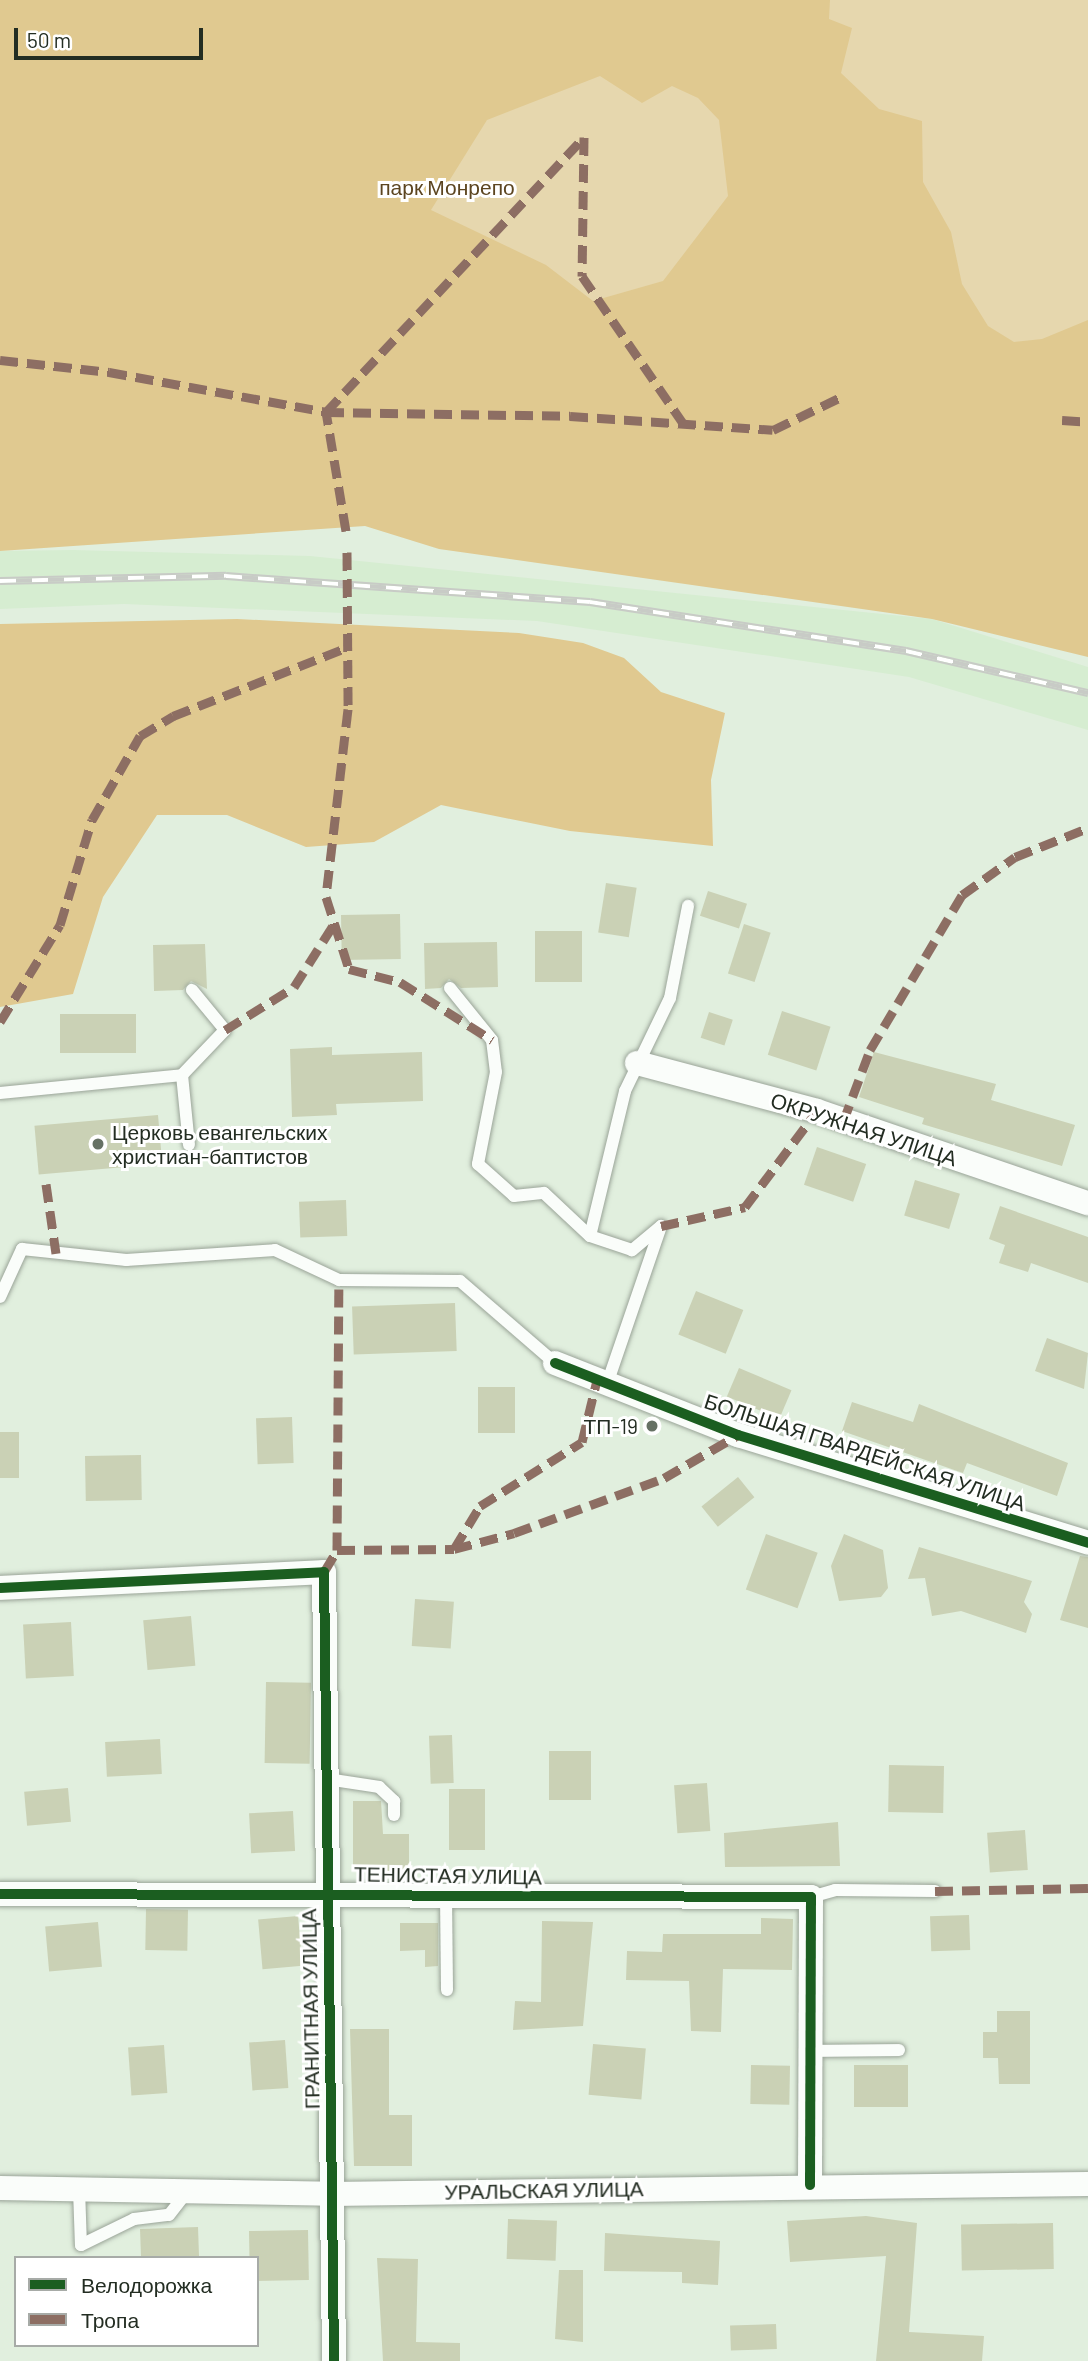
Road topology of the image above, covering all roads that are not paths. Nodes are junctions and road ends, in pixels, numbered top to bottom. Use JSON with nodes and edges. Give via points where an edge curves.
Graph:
{"nodes":[{"id":1,"x":688,"y":906,"type":"dead end"},
{"id":2,"x":450,"y":988,"type":"dead end"},
{"id":3,"x":192,"y":989,"type":"dead end"},
{"id":4,"x":637,"y":1063,"type":"junction"},
{"id":5,"x":182,"y":1075,"type":"junction"},
{"id":6,"x":0,"y":1093,"type":"edge"},
{"id":7,"x":189,"y":1145,"type":"dead end"},
{"id":8,"x":1088,"y":1203,"type":"edge"},
{"id":9,"x":590,"y":1236,"type":"junction"},
{"id":10,"x":0,"y":1297,"type":"edge"},
{"id":11,"x":555,"y":1363,"type":"joint"},
{"id":12,"x":608,"y":1381,"type":"junction"},
{"id":13,"x":1088,"y":1543,"type":"edge"},
{"id":14,"x":0,"y":1588,"type":"edge"},
{"id":15,"x":327,"y":1779,"type":"junction"},
{"id":16,"x":394,"y":1815,"type":"dead end"},
{"id":17,"x":935,"y":1891,"type":"dead end"},
{"id":18,"x":328,"y":1893,"type":"junction"},
{"id":19,"x":0,"y":1894,"type":"edge"},
{"id":20,"x":446,"y":1894,"type":"junction"},
{"id":21,"x":811,"y":1898,"type":"junction"},
{"id":22,"x":447,"y":1990,"type":"dead end"},
{"id":23,"x":899,"y":2050,"type":"dead end"},
{"id":24,"x":810,"y":2051,"type":"junction"},
{"id":25,"x":1088,"y":2184,"type":"edge"},
{"id":26,"x":810,"y":2185,"type":"junction"},
{"id":27,"x":0,"y":2188,"type":"edge"},
{"id":28,"x":79,"y":2189,"type":"junction"},
{"id":29,"x":188,"y":2191,"type":"junction"},
{"id":30,"x":331,"y":2194,"type":"junction"},
{"id":31,"x":334,"y":2361,"type":"edge"}],
"edges":[{"from":1,"to":4,"type":"lane","via":[[670,999]]},
{"from":2,"to":9,"type":"lane","via":[[492,1040],[496,1072],[478,1164],[514,1196],[544,1193]]},
{"from":3,"to":5,"type":"lane","via":[[225,1030]]},
{"from":4,"to":8,"type":"street","name":"ОКРУЖНАЯ УЛИЦА","via":[[817,1111]]},
{"from":4,"to":9,"type":"lane"},
{"from":5,"to":6,"type":"lane"},
{"from":5,"to":7,"type":"lane"},
{"from":9,"to":12,"type":"lane","via":[[632,1250],[661,1226]]},
{"from":10,"to":11,"type":"lane","name":"БОЛЬШАЯ ГВАРДЕЙСКАЯ УЛИЦА","via":[[22,1249],[126,1260],[275,1250],[339,1280],[460,1281]]},
{"from":11,"to":12,"type":"street","name":"БОЛЬШАЯ ГВАРДЕЙСКАЯ УЛИЦА"},
{"from":12,"to":13,"type":"street","name":"БОЛЬШАЯ ГВАРДЕЙСКАЯ УЛИЦА","via":[[738,1436]]},
{"from":14,"to":15,"type":"street","name":"ГРАНИТНАЯ УЛИЦА","via":[[324,1572]]},
{"from":15,"to":16,"type":"lane","via":[[379,1787],[394,1801]]},
{"from":15,"to":18,"type":"street","name":"ГРАНИТНАЯ УЛИЦА"},
{"from":17,"to":21,"type":"lane","name":"ТЕНИСТАЯ УЛИЦА","via":[[835,1890]]},
{"from":18,"to":19,"type":"street","name":"ТЕНИСТАЯ УЛИЦА"},
{"from":18,"to":20,"type":"street","name":"ТЕНИСТАЯ УЛИЦА"},
{"from":18,"to":30,"type":"street","name":"ГРАНИТНАЯ УЛИЦА"},
{"from":20,"to":21,"type":"street","name":"ТЕНИСТАЯ УЛИЦА"},
{"from":20,"to":22,"type":"lane"},
{"from":21,"to":24,"type":"street"},
{"from":23,"to":24,"type":"lane"},
{"from":24,"to":26,"type":"street"},
{"from":25,"to":26,"type":"street","name":"УРАЛЬСКАЯ УЛИЦА"},
{"from":26,"to":30,"type":"street","name":"УРАЛЬСКАЯ УЛИЦА"},
{"from":27,"to":28,"type":"street","name":"УРАЛЬСКАЯ УЛИЦА"},
{"from":28,"to":29,"type":"street","name":"УРАЛЬСКАЯ УЛИЦА"},
{"from":28,"to":29,"type":"lane","via":[[80,2245],[134,2219],[169,2215]]},
{"from":29,"to":30,"type":"street","name":"УРАЛЬСКАЯ УЛИЦА"},
{"from":30,"to":31,"type":"street","name":"ГРАНИТНАЯ УЛИЦА"}]}
